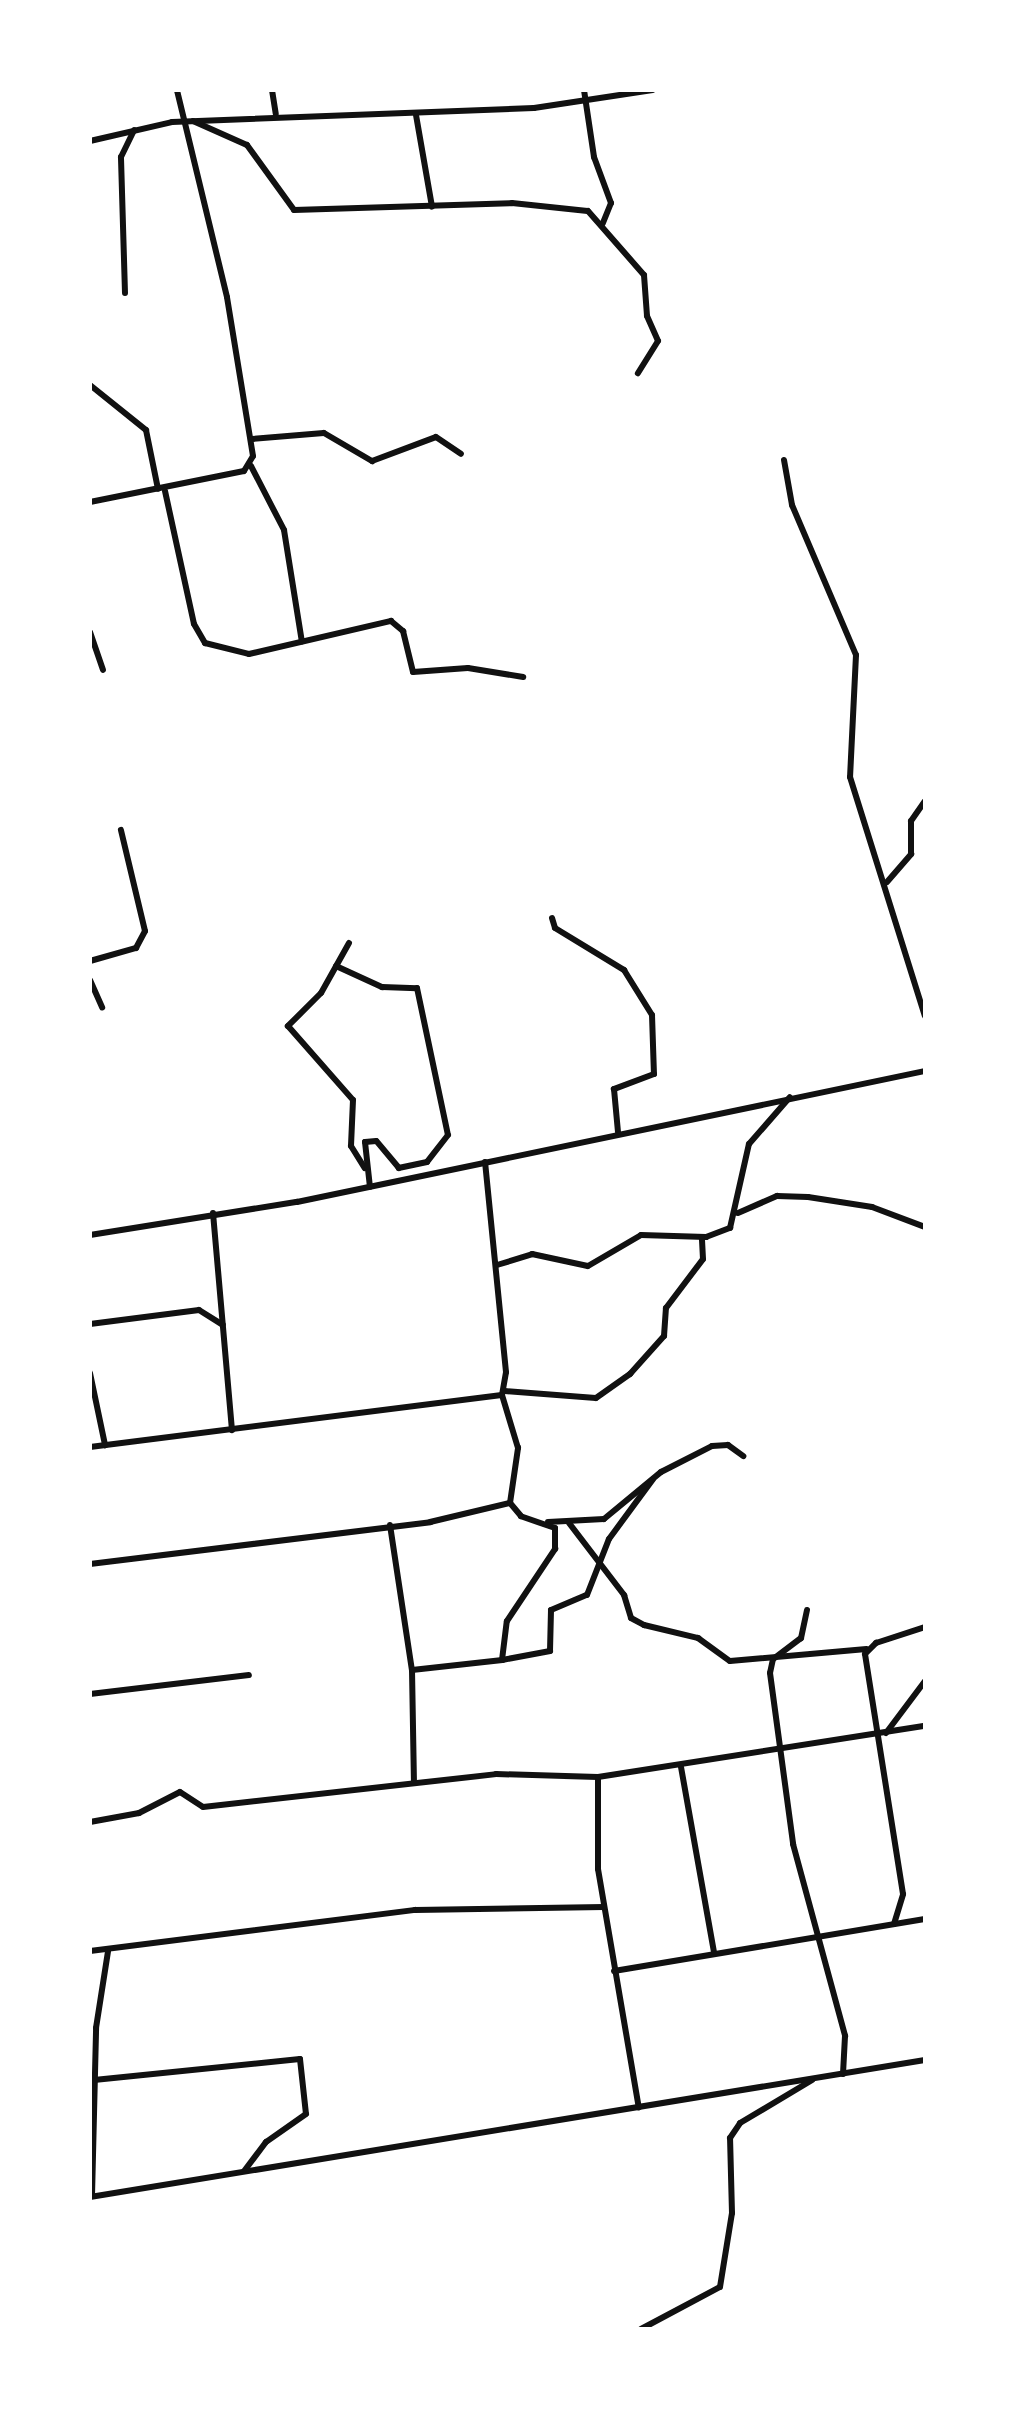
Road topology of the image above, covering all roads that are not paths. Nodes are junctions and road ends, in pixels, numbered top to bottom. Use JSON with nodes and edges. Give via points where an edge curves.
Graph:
{"nodes":[{"id":1,"x":177,"y":90,"type":"edge"},
{"id":2,"x":272,"y":90,"type":"edge"},
{"id":3,"x":653,"y":90,"type":"edge"},
{"id":4,"x":585,"y":94,"type":"edge"},
{"id":5,"x":276,"y":114,"type":"junction"},
{"id":6,"x":416,"y":115,"type":"junction"},
{"id":7,"x":193,"y":121,"type":"junction"},
{"id":8,"x":183,"y":123,"type":"junction"},
{"id":9,"x":134,"y":130,"type":"junction"},
{"id":10,"x":90,"y":141,"type":"edge"},
{"id":11,"x":432,"y":207,"type":"junction"},
{"id":12,"x":603,"y":223,"type":"junction"},
{"id":13,"x":125,"y":293,"type":"dead end"},
{"id":14,"x":638,"y":373,"type":"dead end"},
{"id":15,"x":90,"y":385,"type":"edge"},
{"id":16,"x":252,"y":439,"type":"junction"},
{"id":17,"x":461,"y":454,"type":"dead end"},
{"id":18,"x":784,"y":460,"type":"dead end"},
{"id":19,"x":251,"y":466,"type":"junction"},
{"id":20,"x":161,"y":490,"type":"junction"},
{"id":21,"x":90,"y":502,"type":"edge"},
{"id":22,"x":90,"y":632,"type":"edge"},
{"id":23,"x":302,"y":642,"type":"junction"},
{"id":24,"x":103,"y":670,"type":"dead end"},
{"id":25,"x":523,"y":677,"type":"dead end"},
{"id":26,"x":925,"y":801,"type":"edge"},
{"id":27,"x":121,"y":830,"type":"dead end"},
{"id":28,"x":887,"y":882,"type":"junction"},
{"id":29,"x":552,"y":918,"type":"dead end"},
{"id":30,"x":349,"y":943,"type":"dead end"},
{"id":31,"x":90,"y":961,"type":"edge"},
{"id":32,"x":336,"y":966,"type":"junction"},
{"id":33,"x":90,"y":980,"type":"edge"},
{"id":34,"x":102,"y":1007,"type":"dead end"},
{"id":35,"x":925,"y":1016,"type":"edge"},
{"id":36,"x":925,"y":1071,"type":"edge"},
{"id":37,"x":790,"y":1097,"type":"junction"},
{"id":38,"x":618,"y":1132,"type":"junction"},
{"id":39,"x":485,"y":1162,"type":"junction"},
{"id":40,"x":368,"y":1170,"type":"junction"},
{"id":41,"x":370,"y":1187,"type":"junction"},
{"id":42,"x":213,"y":1213,"type":"junction"},
{"id":43,"x":737,"y":1213,"type":"junction"},
{"id":44,"x":925,"y":1227,"type":"edge"},
{"id":45,"x":90,"y":1235,"type":"edge"},
{"id":46,"x":702,"y":1237,"type":"junction"},
{"id":47,"x":497,"y":1265,"type":"junction"},
{"id":48,"x":90,"y":1324,"type":"edge"},
{"id":49,"x":223,"y":1325,"type":"junction"},
{"id":50,"x":90,"y":1373,"type":"edge"},
{"id":51,"x":504,"y":1393,"type":"junction"},
{"id":52,"x":232,"y":1430,"type":"junction"},
{"id":53,"x":105,"y":1445,"type":"junction"},
{"id":54,"x":90,"y":1447,"type":"edge"},
{"id":55,"x":743,"y":1456,"type":"dead end"},
{"id":56,"x":653,"y":1479,"type":"junction"},
{"id":57,"x":510,"y":1503,"type":"junction"},
{"id":58,"x":548,"y":1522,"type":"junction"},
{"id":59,"x":569,"y":1523,"type":"junction"},
{"id":60,"x":390,"y":1525,"type":"junction"},
{"id":61,"x":598,"y":1562,"type":"junction"},
{"id":62,"x":90,"y":1564,"type":"edge"},
{"id":63,"x":807,"y":1610,"type":"dead end"},
{"id":64,"x":925,"y":1627,"type":"edge"},
{"id":65,"x":866,"y":1649,"type":"junction"},
{"id":66,"x":773,"y":1659,"type":"junction"},
{"id":67,"x":502,"y":1660,"type":"junction"},
{"id":68,"x":412,"y":1670,"type":"junction"},
{"id":69,"x":249,"y":1675,"type":"dead end"},
{"id":70,"x":925,"y":1681,"type":"edge"},
{"id":71,"x":90,"y":1694,"type":"edge"},
{"id":72,"x":925,"y":1726,"type":"edge"},
{"id":73,"x":882,"y":1734,"type":"junction"},
{"id":74,"x":781,"y":1754,"type":"junction"},
{"id":75,"x":681,"y":1767,"type":"junction"},
{"id":76,"x":598,"y":1777,"type":"junction"},
{"id":77,"x":414,"y":1781,"type":"junction"},
{"id":78,"x":90,"y":1822,"type":"edge"},
{"id":79,"x":604,"y":1907,"type":"junction"},
{"id":80,"x":925,"y":1919,"type":"edge"},
{"id":81,"x":894,"y":1924,"type":"junction"},
{"id":82,"x":816,"y":1936,"type":"junction"},
{"id":83,"x":90,"y":1951,"type":"edge"},
{"id":84,"x":108,"y":1951,"type":"junction"},
{"id":85,"x":714,"y":1952,"type":"junction"},
{"id":86,"x":614,"y":1971,"type":"junction"},
{"id":87,"x":925,"y":2060,"type":"edge"},
{"id":88,"x":843,"y":2074,"type":"junction"},
{"id":89,"x":813,"y":2079,"type":"junction"},
{"id":90,"x":94,"y":2080,"type":"junction"},
{"id":91,"x":639,"y":2108,"type":"junction"},
{"id":92,"x":244,"y":2171,"type":"junction"},
{"id":93,"x":91,"y":2196,"type":"edge"},
{"id":94,"x":641,"y":2329,"type":"edge"}],
"edges":[{"from":1,"to":8,"type":"street"},
{"from":2,"to":5,"type":"street"},
{"from":3,"to":4,"type":"street"},
{"from":4,"to":6,"type":"street"},
{"from":4,"to":12,"type":"street","via":[[594,157],[611,203]]},
{"from":5,"to":6,"type":"street"},
{"from":5,"to":7,"type":"street"},
{"from":6,"to":11,"type":"street"},
{"from":7,"to":8,"type":"street"},
{"from":7,"to":11,"type":"street","via":[[247,145],[294,210]]},
{"from":8,"to":9,"type":"street"},
{"from":8,"to":16,"type":"street","via":[[227,297]]},
{"from":9,"to":10,"type":"street"},
{"from":9,"to":13,"type":"street","via":[[121,157]]},
{"from":11,"to":12,"type":"street","via":[[565,205]]},
{"from":12,"to":14,"type":"street","via":[[644,275],[647,316],[658,341]]},
{"from":15,"to":20,"type":"street","via":[[146,430]]},
{"from":16,"to":17,"type":"street","via":[[324,433],[372,461],[436,437]]},
{"from":16,"to":19,"type":"street"},
{"from":18,"to":28,"type":"street","via":[[792,505],[856,655],[850,777]]},
{"from":19,"to":20,"type":"street"},
{"from":19,"to":23,"type":"street","via":[[284,530]]},
{"from":20,"to":21,"type":"street"},
{"from":20,"to":23,"type":"street","via":[[200,638],[237,654]]},
{"from":22,"to":24,"type":"street"},
{"from":23,"to":25,"type":"street","via":[[391,621],[403,631],[413,672],[468,668]]},
{"from":26,"to":28,"type":"street","via":[[911,821],[911,854]]},
{"from":27,"to":31,"type":"street","via":[[145,931],[136,948]]},
{"from":28,"to":35,"type":"street"},
{"from":29,"to":38,"type":"street","via":[[555,928],[624,970],[652,1015],[654,1074],[614,1089]]},
{"from":30,"to":32,"type":"street"},
{"from":32,"to":40,"type":"street","via":[[288,1026],[353,1100],[351,1146]]},
{"from":32,"to":40,"type":"street","via":[[382,987],[417,988],[448,1135],[427,1162],[399,1168],[376,1141],[365,1142]]},
{"from":33,"to":34,"type":"street"},
{"from":36,"to":37,"type":"street"},
{"from":37,"to":38,"type":"street"},
{"from":37,"to":43,"type":"street","via":[[749,1144]]},
{"from":38,"to":39,"type":"street"},
{"from":39,"to":41,"type":"street"},
{"from":39,"to":47,"type":"street"},
{"from":40,"to":41,"type":"street"},
{"from":41,"to":42,"type":"street"},
{"from":42,"to":45,"type":"street"},
{"from":42,"to":49,"type":"street"},
{"from":43,"to":44,"type":"street","via":[[777,1196],[808,1197],[872,1207]]},
{"from":43,"to":46,"type":"street","via":[[730,1228]]},
{"from":46,"to":47,"type":"street","via":[[641,1235],[588,1266],[532,1254]]},
{"from":46,"to":51,"type":"street","via":[[703,1259],[666,1308],[664,1336],[630,1374],[596,1398]]},
{"from":47,"to":51,"type":"street"},
{"from":48,"to":49,"type":"street","via":[[199,1310]]},
{"from":49,"to":52,"type":"street"},
{"from":50,"to":53,"type":"street"},
{"from":51,"to":52,"type":"street"},
{"from":51,"to":57,"type":"street","via":[[518,1448]]},
{"from":52,"to":53,"type":"street"},
{"from":53,"to":54,"type":"street"},
{"from":55,"to":56,"type":"street","via":[[728,1445],[712,1446]]},
{"from":56,"to":59,"type":"street","via":[[604,1519]]},
{"from":56,"to":61,"type":"street"},
{"from":57,"to":58,"type":"street","via":[[521,1516]]},
{"from":57,"to":60,"type":"street"},
{"from":58,"to":59,"type":"street"},
{"from":58,"to":67,"type":"street","via":[[555,1549],[507,1621]]},
{"from":59,"to":61,"type":"street"},
{"from":60,"to":62,"type":"street"},
{"from":60,"to":68,"type":"street"},
{"from":61,"to":66,"type":"street","via":[[631,1618],[698,1638],[730,1661]]},
{"from":61,"to":67,"type":"street","via":[[580,1602],[551,1610],[550,1651]]},
{"from":63,"to":66,"type":"street","via":[[801,1638]]},
{"from":64,"to":65,"type":"street"},
{"from":65,"to":66,"type":"street"},
{"from":65,"to":73,"type":"street"},
{"from":66,"to":74,"type":"street"},
{"from":67,"to":68,"type":"street"},
{"from":68,"to":77,"type":"street"},
{"from":69,"to":71,"type":"street"},
{"from":70,"to":73,"type":"street"},
{"from":72,"to":73,"type":"street"},
{"from":73,"to":74,"type":"street"},
{"from":73,"to":81,"type":"street","via":[[903,1894]]},
{"from":74,"to":75,"type":"street"},
{"from":74,"to":82,"type":"street","via":[[793,1844]]},
{"from":75,"to":76,"type":"street"},
{"from":75,"to":85,"type":"street"},
{"from":76,"to":77,"type":"street"},
{"from":76,"to":79,"type":"street"},
{"from":77,"to":78,"type":"street","via":[[203,1807],[180,1792],[139,1813]]},
{"from":79,"to":84,"type":"street","via":[[415,1910]]},
{"from":79,"to":86,"type":"street"},
{"from":80,"to":81,"type":"street"},
{"from":81,"to":82,"type":"street"},
{"from":82,"to":85,"type":"street"},
{"from":82,"to":88,"type":"street","via":[[847,2050]]},
{"from":83,"to":84,"type":"street"},
{"from":84,"to":90,"type":"street"},
{"from":85,"to":86,"type":"street"},
{"from":86,"to":91,"type":"street"},
{"from":87,"to":88,"type":"street"},
{"from":88,"to":89,"type":"street"},
{"from":89,"to":91,"type":"street"},
{"from":89,"to":94,"type":"street","via":[[740,2123],[730,2138],[732,2213],[720,2287]]},
{"from":90,"to":92,"type":"street","via":[[300,2059],[306,2114],[266,2142]]},
{"from":90,"to":93,"type":"street"},
{"from":91,"to":92,"type":"street"},
{"from":92,"to":93,"type":"street"}]}
